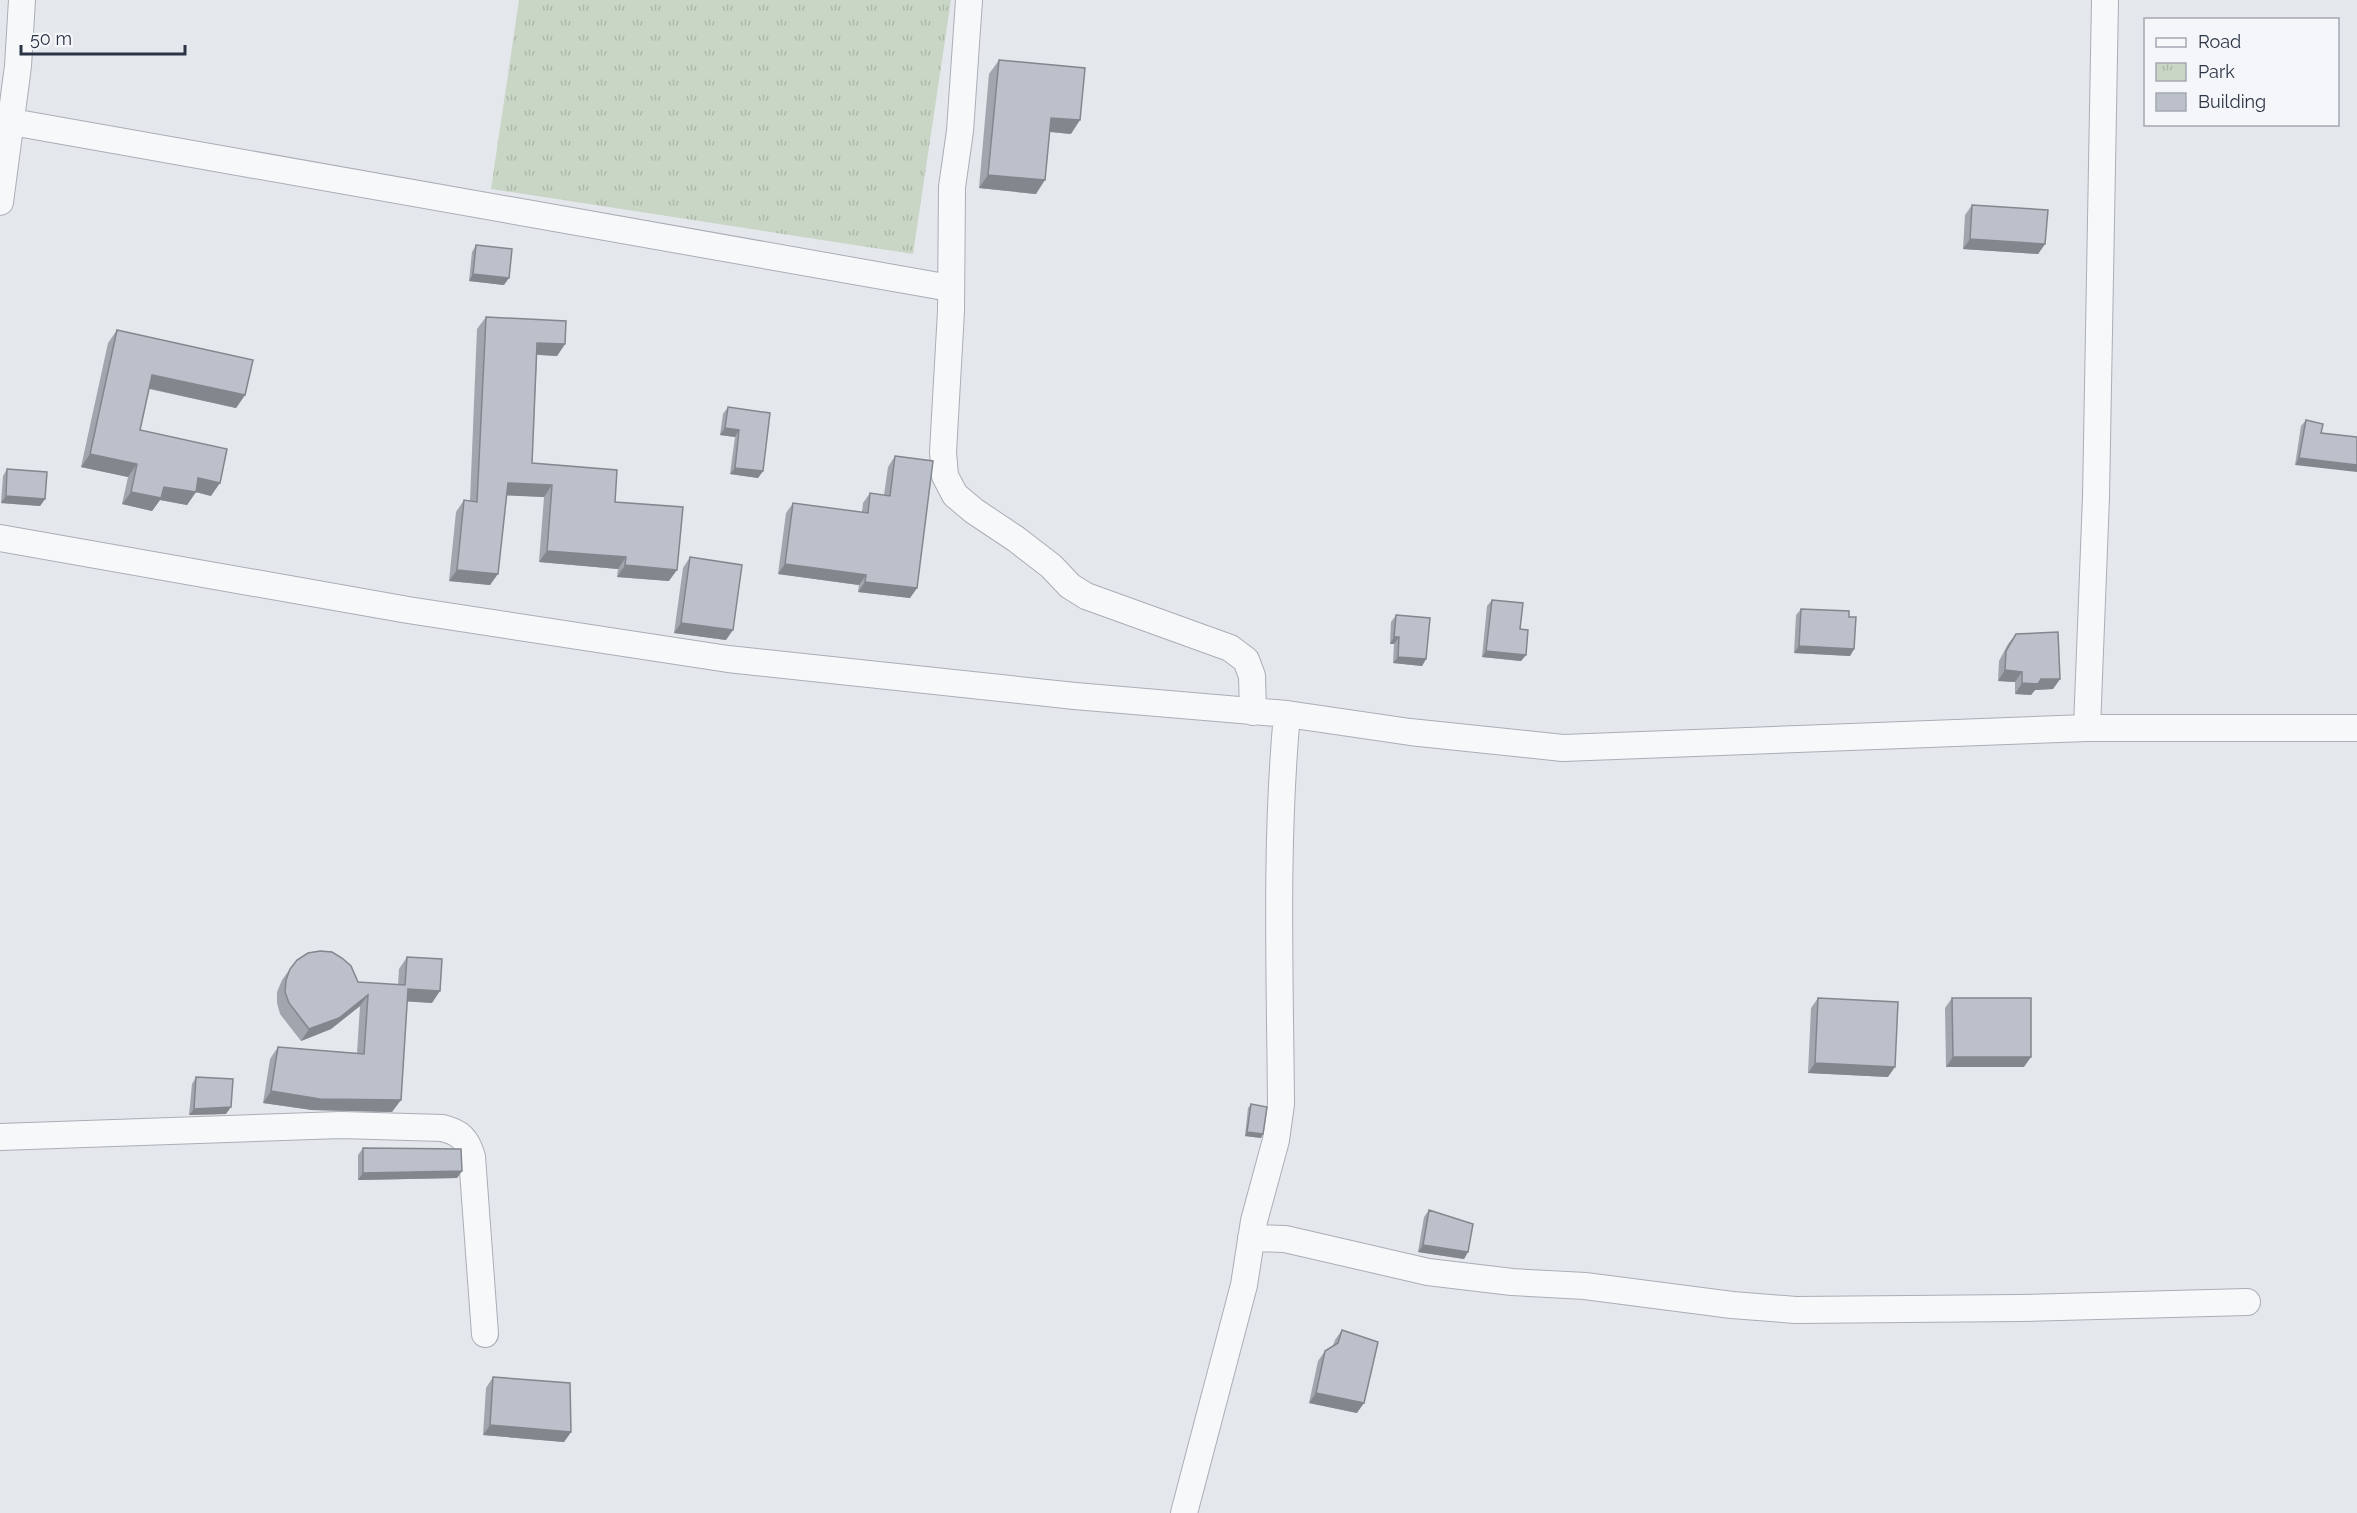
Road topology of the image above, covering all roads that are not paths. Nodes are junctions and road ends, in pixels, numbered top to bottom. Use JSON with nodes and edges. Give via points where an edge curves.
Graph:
{"nodes":[{"id":1,"x":22,"y":0,"type":"edge"},
{"id":2,"x":969,"y":0,"type":"edge"},
{"id":3,"x":2105,"y":0,"type":"edge"},
{"id":4,"x":12,"y":122,"type":"junction"},
{"id":5,"x":0,"y":202,"type":"edge"},
{"id":6,"x":950,"y":288,"type":"junction"},
{"id":7,"x":0,"y":538,"type":"edge"},
{"id":8,"x":1253,"y":712,"type":"junction"},
{"id":9,"x":1287,"y":714,"type":"junction"},
{"id":10,"x":2087,"y":728,"type":"junction"},
{"id":11,"x":2357,"y":728,"type":"edge"},
{"id":12,"x":0,"y":1137,"type":"edge"},
{"id":13,"x":1251,"y":1238,"type":"junction"},
{"id":14,"x":2247,"y":1302,"type":"dead end"},
{"id":15,"x":485,"y":1334,"type":"dead end"},
{"id":16,"x":1184,"y":1513,"type":"edge"}],
"edges":[{"from":1,"to":4,"type":"street"},
{"from":2,"to":6,"type":"street","via":[[952,188]]},
{"from":3,"to":10,"type":"street","via":[[2096,486]]},
{"from":4,"to":5,"type":"street"},
{"from":4,"to":6,"type":"street"},
{"from":6,"to":8,"type":"street","via":[[943,452],[945,476],[955,495],[1086,596],[1230,648],[1246,660],[1252,676]]},
{"from":7,"to":8,"type":"street","via":[[396,608],[728,659]]},
{"from":8,"to":9,"type":"street"},
{"from":9,"to":10,"type":"street","via":[[1563,748]]},
{"from":9,"to":13,"type":"street","via":[[1282,766],[1281,1104]]},
{"from":10,"to":11,"type":"street"},
{"from":12,"to":15,"type":"street","via":[[340,1125],[456,1131],[468,1143],[472,1157]]},
{"from":13,"to":14,"type":"street","via":[[1285,1239],[1428,1272],[1796,1310]]},
{"from":13,"to":16,"type":"street","via":[[1244,1285]]}]}
